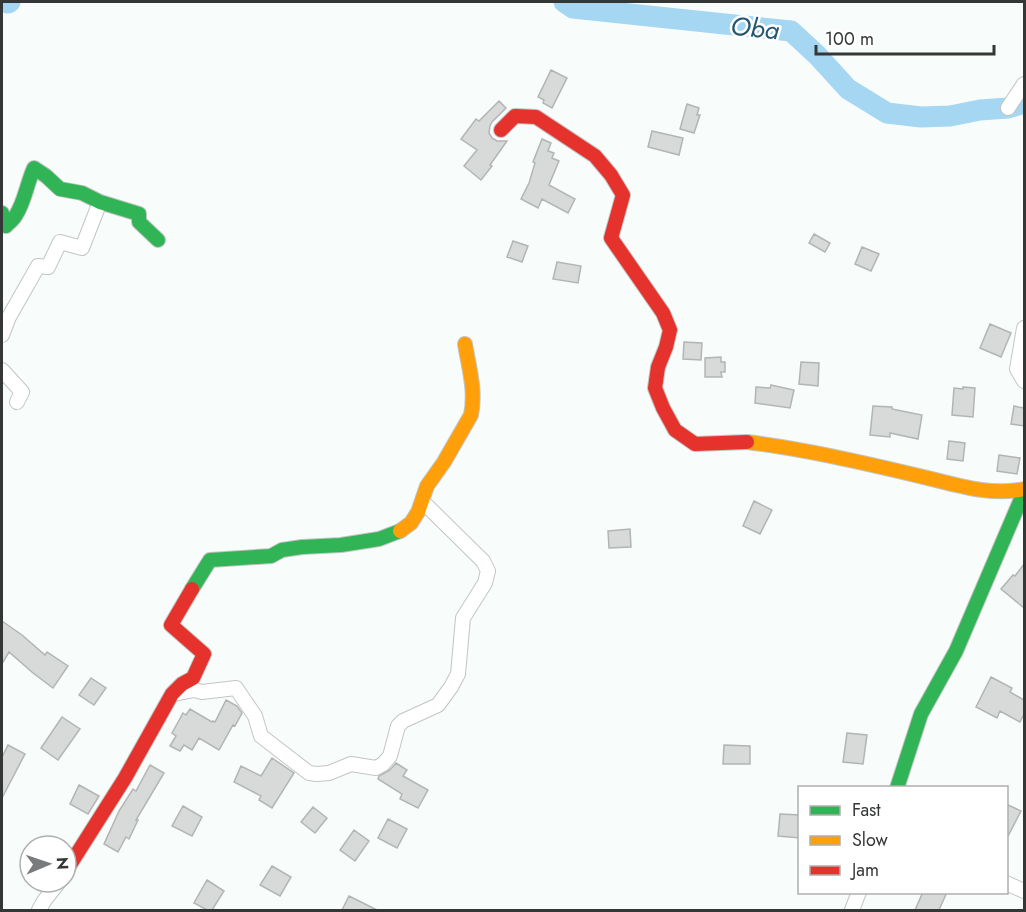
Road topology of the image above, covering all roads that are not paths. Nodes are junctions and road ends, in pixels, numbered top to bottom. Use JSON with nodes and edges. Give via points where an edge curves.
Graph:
{"nodes":[{"id":1,"x":1024,"y":84,"type":"edge"},
{"id":2,"x":1008,"y":108,"type":"dead end"},
{"id":3,"x":501,"y":130,"type":"dead end"},
{"id":4,"x":100,"y":202,"type":"junction"},
{"id":5,"x":2,"y":213,"type":"edge"},
{"id":6,"x":158,"y":240,"type":"dead end"},
{"id":7,"x":1024,"y":328,"type":"edge"},
{"id":8,"x":2,"y":335,"type":"edge"},
{"id":9,"x":465,"y":344,"type":"dead end"},
{"id":10,"x":2,"y":370,"type":"edge"},
{"id":11,"x":1024,"y":381,"type":"edge"},
{"id":12,"x":18,"y":402,"type":"dead end"},
{"id":13,"x":1024,"y":491,"type":"edge"},
{"id":14,"x":422,"y":501,"type":"junction"},
{"id":15,"x":172,"y":694,"type":"junction"},
{"id":16,"x":898,"y":786,"type":"edge"},
{"id":17,"x":78,"y":853,"type":"edge"},
{"id":18,"x":1008,"y":884,"type":"edge"},
{"id":19,"x":1024,"y":891,"type":"edge"},
{"id":20,"x":50,"y":894,"type":"edge"},
{"id":21,"x":858,"y":894,"type":"edge"},
{"id":22,"x":39,"y":910,"type":"edge"},
{"id":23,"x":852,"y":910,"type":"edge"}],
"edges":[{"from":1,"to":2,"type":"street"},
{"from":3,"to":13,"type":"street","via":[[515,116],[536,117],[595,156],[611,175],[623,195],[611,238],[663,313],[670,330],[655,387],[675,430],[695,444],[751,442],[976,490]]},
{"from":4,"to":5,"type":"street","via":[[60,189],[34,168],[16,216],[6,226]]},
{"from":4,"to":6,"type":"street","via":[[139,214],[139,222]]},
{"from":4,"to":8,"type":"street","via":[[82,248],[60,242],[48,267],[38,266]]},
{"from":7,"to":11,"type":"street","via":[[1017,369]]},
{"from":9,"to":14,"type":"street","via":[[474,407]]},
{"from":10,"to":12,"type":"street","via":[[22,392]]},
{"from":13,"to":16,"type":"street","via":[[956,651],[921,714]]},
{"from":14,"to":15,"type":"street","via":[[411,523],[379,539],[282,550],[271,556],[210,560],[171,625],[204,654],[193,678]]},
{"from":14,"to":15,"type":"street","via":[[483,561],[488,571],[463,618],[458,674],[451,687],[438,705],[398,726],[390,756],[383,764],[376,768],[351,764],[329,772],[309,773],[261,736],[255,716],[236,688]]},
{"from":15,"to":17,"type":"street"},
{"from":18,"to":19,"type":"street"},
{"from":20,"to":22,"type":"street"},
{"from":21,"to":23,"type":"street"}]}
